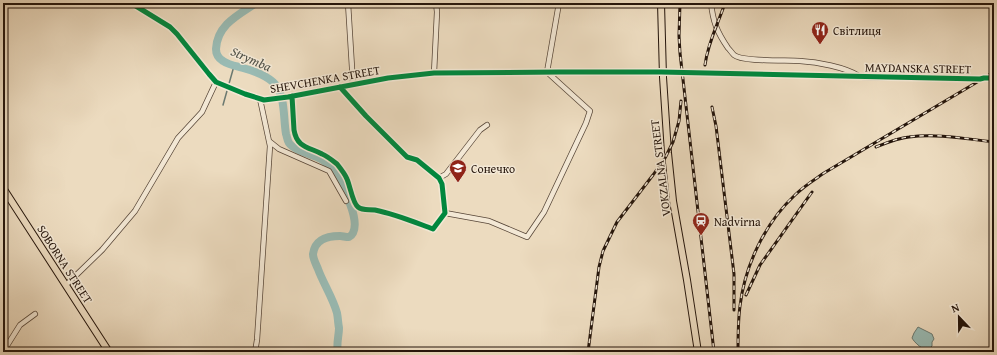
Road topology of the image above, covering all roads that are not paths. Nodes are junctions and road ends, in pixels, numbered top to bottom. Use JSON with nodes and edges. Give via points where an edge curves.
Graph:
{"nodes":[{"id":1,"x":131,"y":3,"type":"edge"},
{"id":2,"x":348,"y":3,"type":"edge"},
{"id":3,"x":436,"y":3,"type":"edge"},
{"id":4,"x":558,"y":3,"type":"edge"},
{"id":5,"x":661,"y":3,"type":"edge"},
{"id":6,"x":711,"y":3,"type":"edge"},
{"id":7,"x":547,"y":72,"type":"junction"},
{"id":8,"x":559,"y":72,"type":"joint"},
{"id":9,"x":434,"y":73,"type":"junction"},
{"id":10,"x":860,"y":77,"type":"junction"},
{"id":11,"x":994,"y":78,"type":"edge"},
{"id":12,"x":216,"y":82,"type":"junction"},
{"id":13,"x":353,"y":84,"type":"junction"},
{"id":14,"x":340,"y":87,"type":"junction"},
{"id":15,"x":290,"y":97,"type":"junction"},
{"id":16,"x":260,"y":99,"type":"junction"},
{"id":17,"x":487,"y":125,"type":"dead end"},
{"id":18,"x":269,"y":141,"type":"junction"},
{"id":19,"x":439,"y":178,"type":"junction"},
{"id":20,"x":3,"y":188,"type":"edge"},
{"id":21,"x":346,"y":201,"type":"dead end"},
{"id":22,"x":445,"y":213,"type":"junction"},
{"id":23,"x":66,"y":285,"type":"junction"},
{"id":24,"x":35,"y":314,"type":"dead end"},
{"id":25,"x":4,"y":352,"type":"edge"},
{"id":26,"x":109,"y":352,"type":"edge"},
{"id":27,"x":255,"y":352,"type":"edge"},
{"id":28,"x":698,"y":352,"type":"edge"}],
"edges":[{"from":1,"to":12,"type":"street","name":"SHEVCHENKA STREET","via":[[170,27]]},
{"from":2,"to":13,"type":"street"},
{"from":3,"to":9,"type":"street"},
{"from":4,"to":7,"type":"street"},
{"from":5,"to":28,"type":"main road","name":"VOKZALNA STREET","via":[[668,153]]},
{"from":6,"to":10,"type":"street","via":[[717,30],[734,56],[745,59],[801,61],[842,69]]},
{"from":7,"to":8,"type":"street","name":"SHEVCHENKA STREET"},
{"from":7,"to":9,"type":"street","name":"SHEVCHENKA STREET"},
{"from":7,"to":22,"type":"street","via":[[590,111],[544,212],[527,237],[489,221]]},
{"from":8,"to":10,"type":"street","name":"MAYDANSKA STREET","bridge":true},
{"from":9,"to":13,"type":"street","name":"SHEVCHENKA STREET"},
{"from":10,"to":11,"type":"street","name":"MAYDANSKA STREET"},
{"from":12,"to":16,"type":"street","name":"SHEVCHENKA STREET"},
{"from":12,"to":23,"type":"street","via":[[202,112],[178,138],[135,212],[102,250]]},
{"from":13,"to":14,"type":"street","name":"SHEVCHENKA STREET"},
{"from":14,"to":15,"type":"street","name":"SHEVCHENKA STREET"},
{"from":14,"to":19,"type":"street","via":[[406,156],[417,160]]},
{"from":15,"to":16,"type":"street","name":"SHEVCHENKA STREET"},
{"from":15,"to":22,"type":"street","via":[[297,139],[305,147],[329,158],[341,169],[347,178],[356,206],[360,209],[384,212],[433,229]]},
{"from":16,"to":18,"type":"street"},
{"from":17,"to":19,"type":"street","via":[[480,130],[446,174]]},
{"from":18,"to":21,"type":"street","via":[[279,149],[329,171]]},
{"from":18,"to":27,"type":"street"},
{"from":19,"to":22,"type":"street"},
{"from":20,"to":23,"type":"main road","name":"SOBORNA STREET"},
{"from":23,"to":26,"type":"main road","name":"SOBORNA STREET"},
{"from":24,"to":25,"type":"street","via":[[20,325]]}]}
